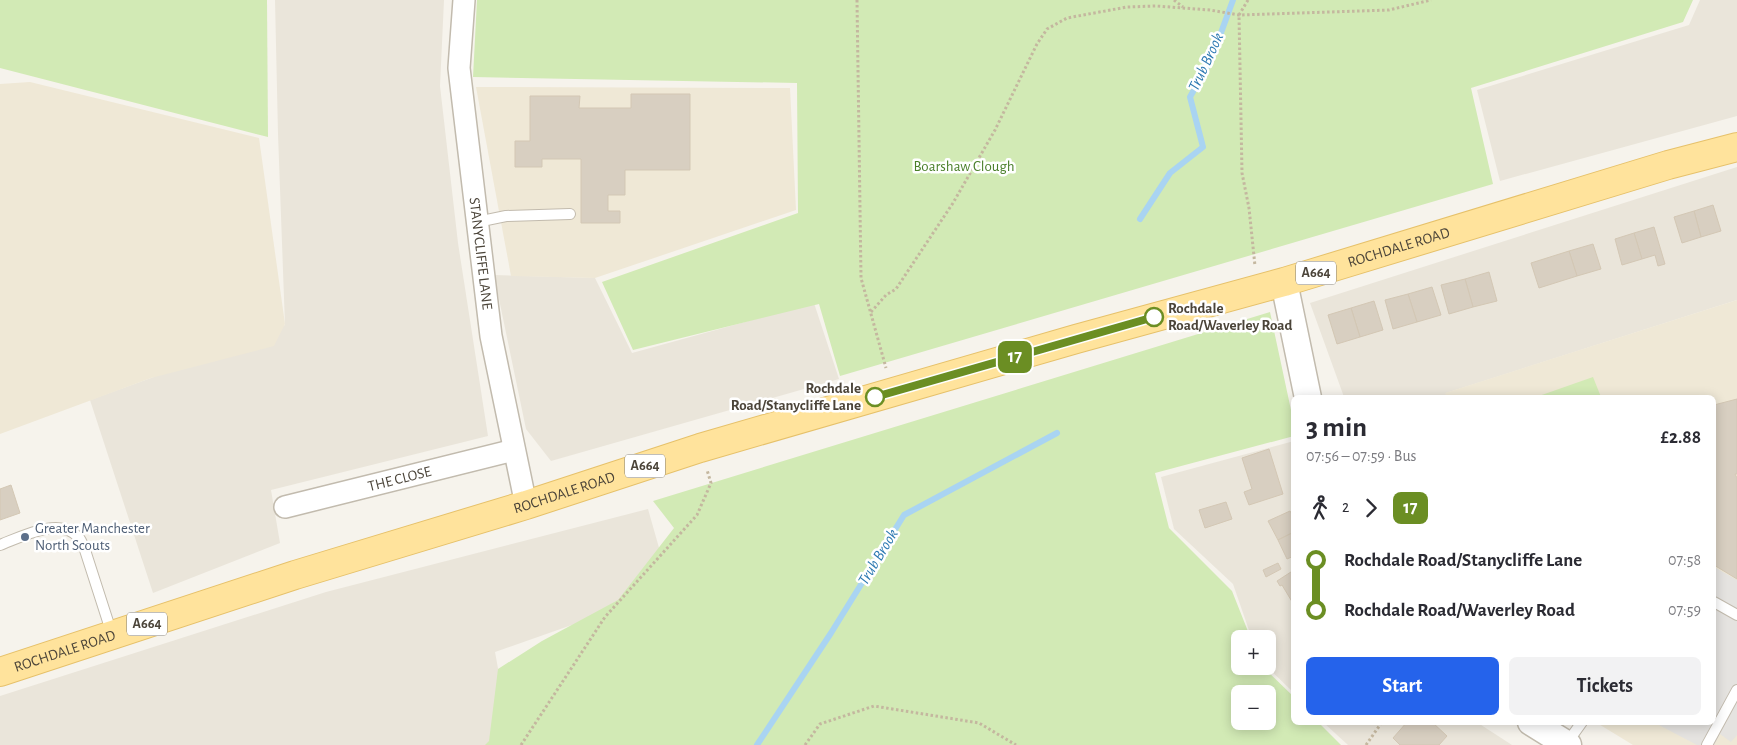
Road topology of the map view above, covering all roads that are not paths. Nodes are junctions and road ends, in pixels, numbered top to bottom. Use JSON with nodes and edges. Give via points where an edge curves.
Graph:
{"nodes":[{"id":1,"x":464,"y":0,"type":"edge"},
{"id":2,"x":1737,"y":147,"type":"edge"},
{"id":3,"x":570,"y":214,"type":"dead end"},
{"id":4,"x":477,"y":222,"type":"junction"},
{"id":5,"x":1284,"y":282,"type":"junction"},
{"id":6,"x":1307,"y":395,"type":"edge"},
{"id":7,"x":514,"y":450,"type":"junction"},
{"id":8,"x":526,"y":505,"type":"junction"},
{"id":9,"x":285,"y":507,"type":"dead end"},
{"id":10,"x":0,"y":545,"type":"edge"},
{"id":11,"x":1716,"y":603,"type":"edge"},
{"id":12,"x":1737,"y":615,"type":"edge"},
{"id":13,"x":112,"y":635,"type":"junction"},
{"id":14,"x":0,"y":672,"type":"edge"},
{"id":15,"x":1737,"y":690,"type":"edge"},
{"id":16,"x":1536,"y":725,"type":"edge"},
{"id":17,"x":1580,"y":725,"type":"edge"},
{"id":18,"x":1567,"y":745,"type":"edge"},
{"id":19,"x":1707,"y":745,"type":"edge"}],
"edges":[{"from":1,"to":4,"type":"street","name":"STANYCLIFFE LANE","via":[[459,68]]},
{"from":2,"to":5,"type":"main road","name":"ROCHDALE ROAD","number":"A664"},
{"from":3,"to":4,"type":"lane","via":[[506,216]]},
{"from":4,"to":7,"type":"street","name":"STANYCLIFFE LANE","via":[[491,336]]},
{"from":5,"to":6,"type":"street"},
{"from":5,"to":8,"type":"main road","name":"ROCHDALE ROAD","number":"A664","via":[[700,448]]},
{"from":7,"to":8,"type":"street","name":"STANYCLIFFE LANE"},
{"from":7,"to":9,"type":"street","name":"THE CLOSE"},
{"from":8,"to":13,"type":"main road","name":"ROCHDALE ROAD","number":"A664"},
{"from":10,"to":13,"type":"lane","via":[[56,527],[78,536]]},
{"from":11,"to":12,"type":"lane"},
{"from":13,"to":14,"type":"main road","name":"ROCHDALE ROAD","number":"A664"},
{"from":15,"to":19,"type":"lane"},
{"from":16,"to":18,"type":"street"},
{"from":17,"to":18,"type":"lane"}]}
